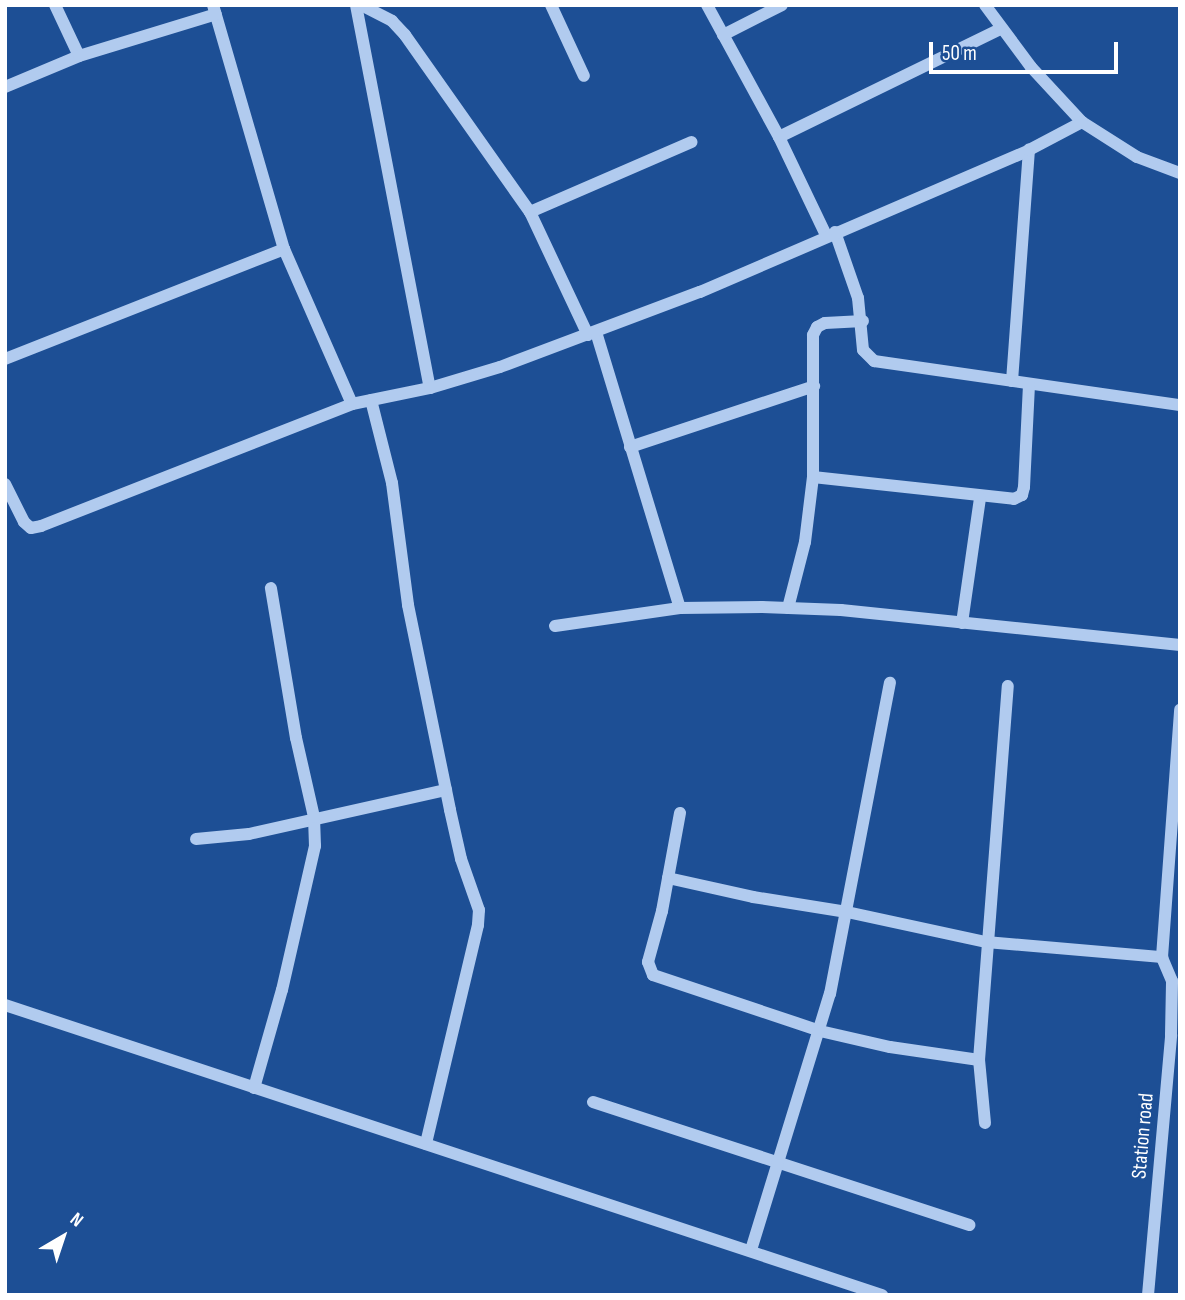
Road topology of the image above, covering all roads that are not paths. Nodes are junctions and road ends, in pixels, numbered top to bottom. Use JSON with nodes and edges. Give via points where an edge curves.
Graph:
{"nodes":[{"id":1,"x":55,"y":5,"type":"edge"},
{"id":2,"x":358,"y":5,"type":"edge"},
{"id":3,"x":551,"y":5,"type":"edge"},
{"id":4,"x":707,"y":5,"type":"edge"},
{"id":5,"x":782,"y":5,"type":"edge"},
{"id":6,"x":985,"y":5,"type":"edge"},
{"id":7,"x":215,"y":10,"type":"edge"},
{"id":8,"x":1000,"y":29,"type":"junction"},
{"id":9,"x":723,"y":35,"type":"junction"},
{"id":10,"x":79,"y":56,"type":"junction"},
{"id":11,"x":584,"y":76,"type":"dead end"},
{"id":12,"x":5,"y":87,"type":"edge"},
{"id":13,"x":1082,"y":122,"type":"junction"},
{"id":14,"x":779,"y":137,"type":"junction"},
{"id":15,"x":692,"y":142,"type":"dead end"},
{"id":16,"x":1029,"y":150,"type":"junction"},
{"id":17,"x":1180,"y":173,"type":"edge"},
{"id":18,"x":530,"y":212,"type":"junction"},
{"id":19,"x":830,"y":234,"type":"junction"},
{"id":20,"x":284,"y":249,"type":"junction"},
{"id":21,"x":863,"y":321,"type":"junction"},
{"id":22,"x":592,"y":333,"type":"junction"},
{"id":23,"x":5,"y":359,"type":"edge"},
{"id":24,"x":1012,"y":381,"type":"junction"},
{"id":25,"x":1029,"y":384,"type":"junction"},
{"id":26,"x":814,"y":386,"type":"junction"},
{"id":27,"x":430,"y":388,"type":"junction"},
{"id":28,"x":371,"y":400,"type":"junction"},
{"id":29,"x":352,"y":404,"type":"junction"},
{"id":30,"x":1180,"y":405,"type":"edge"},
{"id":31,"x":630,"y":447,"type":"junction"},
{"id":32,"x":813,"y":477,"type":"junction"},
{"id":33,"x":6,"y":486,"type":"edge"},
{"id":34,"x":981,"y":498,"type":"junction"},
{"id":35,"x":271,"y":588,"type":"dead end"},
{"id":36,"x":680,"y":608,"type":"junction"},
{"id":37,"x":788,"y":608,"type":"junction"},
{"id":38,"x":962,"y":623,"type":"junction"},
{"id":39,"x":555,"y":626,"type":"dead end"},
{"id":40,"x":1180,"y":645,"type":"edge"},
{"id":41,"x":890,"y":683,"type":"dead end"},
{"id":42,"x":1009,"y":686,"type":"dead end"},
{"id":43,"x":1180,"y":710,"type":"edge"},
{"id":44,"x":446,"y":790,"type":"junction"},
{"id":45,"x":680,"y":813,"type":"dead end"},
{"id":46,"x":314,"y":817,"type":"junction"},
{"id":47,"x":196,"y":839,"type":"dead end"},
{"id":48,"x":668,"y":878,"type":"junction"},
{"id":49,"x":848,"y":912,"type":"junction"},
{"id":50,"x":986,"y":942,"type":"junction"},
{"id":51,"x":1162,"y":957,"type":"junction"},
{"id":52,"x":1176,"y":976,"type":"edge"},
{"id":53,"x":5,"y":1005,"type":"edge"},
{"id":54,"x":820,"y":1031,"type":"junction"},
{"id":55,"x":1175,"y":1036,"type":"edge"},
{"id":56,"x":979,"y":1060,"type":"junction"},
{"id":57,"x":254,"y":1088,"type":"junction"},
{"id":58,"x":593,"y":1102,"type":"dead end"},
{"id":59,"x":985,"y":1123,"type":"dead end"},
{"id":60,"x":426,"y":1144,"type":"junction"},
{"id":61,"x":779,"y":1161,"type":"junction"},
{"id":62,"x":969,"y":1225,"type":"dead end"},
{"id":63,"x":751,"y":1250,"type":"junction"},
{"id":64,"x":882,"y":1295,"type":"edge"},
{"id":65,"x":1148,"y":1295,"type":"edge"}],
"edges":[{"from":1,"to":10,"type":"street"},
{"from":2,"to":18,"type":"street","via":[[392,21],[405,36]]},
{"from":2,"to":27,"type":"street"},
{"from":3,"to":11,"type":"street"},
{"from":4,"to":9,"type":"street"},
{"from":5,"to":9,"type":"street"},
{"from":6,"to":8,"type":"street"},
{"from":7,"to":10,"type":"street"},
{"from":7,"to":20,"type":"street"},
{"from":8,"to":13,"type":"street"},
{"from":8,"to":14,"type":"street"},
{"from":9,"to":14,"type":"street"},
{"from":10,"to":12,"type":"street"},
{"from":13,"to":16,"type":"street"},
{"from":13,"to":17,"type":"street","via":[[1137,157]]},
{"from":14,"to":19,"type":"street"},
{"from":15,"to":18,"type":"street"},
{"from":16,"to":19,"type":"street"},
{"from":16,"to":24,"type":"street"},
{"from":18,"to":22,"type":"street"},
{"from":19,"to":21,"type":"street","via":[[859,298]]},
{"from":19,"to":22,"type":"street","via":[[700,292]]},
{"from":20,"to":23,"type":"street"},
{"from":20,"to":29,"type":"street"},
{"from":21,"to":24,"type":"street","via":[[863,350],[874,361]]},
{"from":21,"to":26,"type":"street","via":[[817,327],[812,346]]},
{"from":22,"to":27,"type":"street"},
{"from":22,"to":31,"type":"street"},
{"from":24,"to":25,"type":"street"},
{"from":25,"to":30,"type":"street"},
{"from":25,"to":34,"type":"street","via":[[1021,495],[1004,500]]},
{"from":26,"to":31,"type":"street"},
{"from":26,"to":32,"type":"street"},
{"from":27,"to":28,"type":"street"},
{"from":28,"to":29,"type":"street"},
{"from":28,"to":44,"type":"street","via":[[392,483],[408,605]]},
{"from":29,"to":33,"type":"street","via":[[41,526],[31,528],[24,522]]},
{"from":31,"to":36,"type":"street"},
{"from":32,"to":34,"type":"street"},
{"from":32,"to":37,"type":"street"},
{"from":34,"to":38,"type":"street"},
{"from":35,"to":46,"type":"street"},
{"from":36,"to":37,"type":"street"},
{"from":36,"to":39,"type":"street"},
{"from":37,"to":38,"type":"street"},
{"from":38,"to":40,"type":"street"},
{"from":41,"to":49,"type":"street"},
{"from":42,"to":50,"type":"street"},
{"from":43,"to":51,"type":"street","name":"Station road"},
{"from":44,"to":46,"type":"street"},
{"from":44,"to":60,"type":"street","via":[[461,859],[479,910]]},
{"from":45,"to":48,"type":"street"},
{"from":46,"to":47,"type":"street","via":[[249,834]]},
{"from":46,"to":57,"type":"street","via":[[310,873]]},
{"from":48,"to":49,"type":"street"},
{"from":48,"to":54,"type":"street","via":[[648,962],[653,975]]},
{"from":49,"to":50,"type":"street"},
{"from":49,"to":54,"type":"street"},
{"from":50,"to":51,"type":"street"},
{"from":50,"to":56,"type":"street"},
{"from":51,"to":52,"type":"street","name":"Station road"},
{"from":52,"to":55,"type":"street","name":"Station road"},
{"from":53,"to":57,"type":"street"},
{"from":54,"to":56,"type":"street"},
{"from":54,"to":61,"type":"street"},
{"from":55,"to":65,"type":"street","name":"Station road"},
{"from":56,"to":59,"type":"street"},
{"from":57,"to":60,"type":"street"},
{"from":58,"to":61,"type":"street"},
{"from":60,"to":63,"type":"street"},
{"from":61,"to":62,"type":"street"},
{"from":61,"to":63,"type":"street"},
{"from":63,"to":64,"type":"street"}]}
